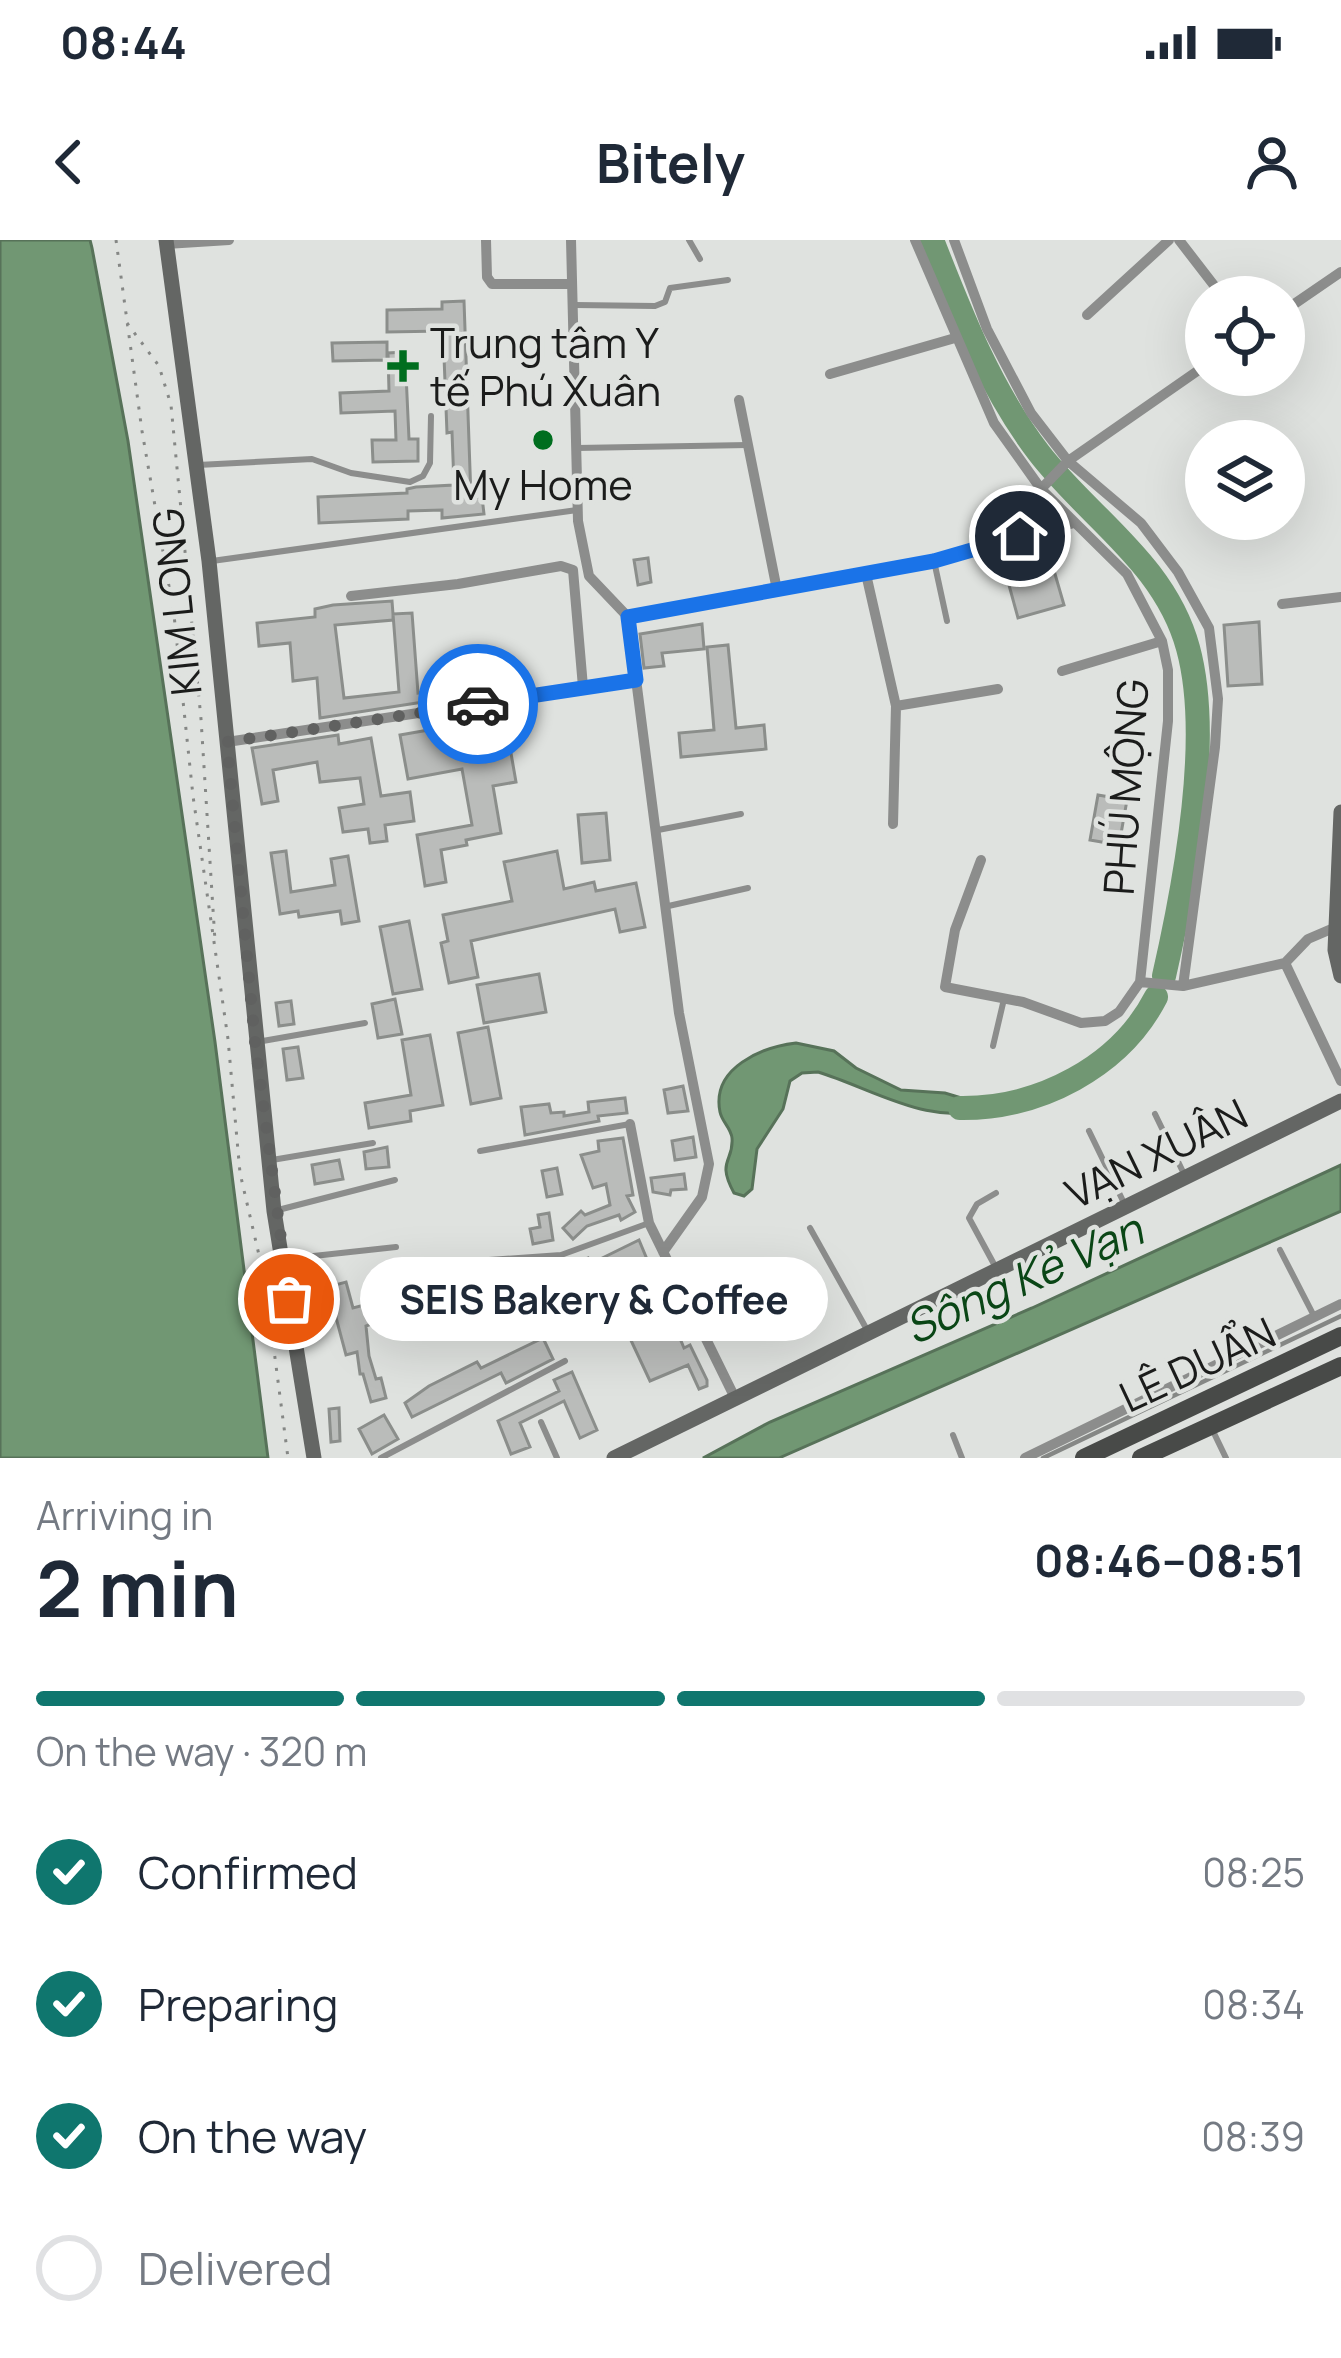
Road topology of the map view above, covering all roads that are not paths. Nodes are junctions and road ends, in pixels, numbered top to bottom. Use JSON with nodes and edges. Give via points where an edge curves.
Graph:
{"nodes":[{"id":1,"x":230,"y":240,"type":"edge"},
{"id":2,"x":486,"y":240,"type":"edge"},
{"id":3,"x":571,"y":240,"type":"edge"},
{"id":4,"x":689,"y":240,"type":"edge"},
{"id":5,"x":915,"y":240,"type":"edge"},
{"id":6,"x":954,"y":240,"type":"edge"},
{"id":7,"x":1169,"y":240,"type":"edge"},
{"id":8,"x":1179,"y":240,"type":"edge"},
{"id":9,"x":166,"y":242,"type":"edge"},
{"id":10,"x":700,"y":259,"type":"dead end"},
{"id":11,"x":1341,"y":272,"type":"edge"},
{"id":12,"x":1207,"y":276,"type":"edge"},
{"id":13,"x":728,"y":280,"type":"dead end"},
{"id":14,"x":571,"y":284,"type":"junction"},
{"id":15,"x":1305,"y":297,"type":"edge"},
{"id":16,"x":571,"y":305,"type":"junction"},
{"id":17,"x":1088,"y":315,"type":"dead end"},
{"id":18,"x":955,"y":338,"type":"junction"},
{"id":19,"x":830,"y":374,"type":"dead end"},
{"id":20,"x":1185,"y":379,"type":"edge"},
{"id":21,"x":740,"y":400,"type":"dead end"},
{"id":22,"x":431,"y":416,"type":"dead end"},
{"id":23,"x":748,"y":445,"type":"junction"},
{"id":24,"x":575,"y":448,"type":"junction"},
{"id":25,"x":198,"y":464,"type":"junction"},
{"id":26,"x":1065,"y":464,"type":"junction"},
{"id":27,"x":1045,"y":484,"type":"junction"},
{"id":28,"x":577,"y":510,"type":"junction"},
{"id":29,"x":1074,"y":523,"type":"junction"},
{"id":30,"x":208,"y":561,"type":"junction"},
{"id":31,"x":934,"y":561,"type":"junction"},
{"id":32,"x":866,"y":574,"type":"junction"},
{"id":33,"x":777,"y":590,"type":"junction"},
{"id":34,"x":351,"y":596,"type":"dead end"},
{"id":35,"x":1341,"y":597,"type":"edge"},
{"id":36,"x":1282,"y":604,"type":"dead end"},
{"id":37,"x":628,"y":617,"type":"junction"},
{"id":38,"x":946,"y":621,"type":"dead end"},
{"id":39,"x":1162,"y":641,"type":"junction"},
{"id":40,"x":1062,"y":670,"type":"dead end"},
{"id":41,"x":636,"y":680,"type":"junction"},
{"id":42,"x":583,"y":687,"type":"junction"},
{"id":43,"x":998,"y":689,"type":"dead end"},
{"id":44,"x":896,"y":706,"type":"junction"},
{"id":45,"x":227,"y":742,"type":"junction"},
{"id":46,"x":1341,"y":812,"type":"edge"},
{"id":47,"x":741,"y":814,"type":"dead end"},
{"id":48,"x":893,"y":824,"type":"dead end"},
{"id":49,"x":654,"y":831,"type":"junction"},
{"id":50,"x":981,"y":860,"type":"dead end"},
{"id":51,"x":748,"y":888,"type":"dead end"},
{"id":52,"x":1339,"y":896,"type":"edge"},
{"id":53,"x":663,"y":907,"type":"junction"},
{"id":54,"x":1336,"y":927,"type":"junction"},
{"id":55,"x":1285,"y":963,"type":"junction"},
{"id":56,"x":1341,"y":976,"type":"edge"},
{"id":57,"x":1140,"y":982,"type":"junction"},
{"id":58,"x":1183,"y":986,"type":"junction"},
{"id":59,"x":1004,"y":999,"type":"junction"},
{"id":60,"x":365,"y":1022,"type":"dead end"},
{"id":61,"x":255,"y":1042,"type":"junction"},
{"id":62,"x":993,"y":1046,"type":"dead end"},
{"id":63,"x":1341,"y":1081,"type":"edge"},
{"id":64,"x":1341,"y":1101,"type":"edge"},
{"id":65,"x":1155,"y":1114,"type":"dead end"},
{"id":66,"x":630,"y":1124,"type":"joint"},
{"id":67,"x":1089,"y":1131,"type":"dead end"},
{"id":68,"x":373,"y":1143,"type":"dead end"},
{"id":69,"x":480,"y":1151,"type":"dead end"},
{"id":70,"x":268,"y":1160,"type":"junction"},
{"id":71,"x":1186,"y":1178,"type":"junction"},
{"id":72,"x":395,"y":1180,"type":"dead end"},
{"id":73,"x":996,"y":1193,"type":"dead end"},
{"id":74,"x":1127,"y":1208,"type":"junction"},
{"id":75,"x":274,"y":1210,"type":"junction"},
{"id":76,"x":649,"y":1223,"type":"junction"},
{"id":77,"x":810,"y":1228,"type":"dead end"},
{"id":78,"x":396,"y":1247,"type":"dead end"},
{"id":79,"x":1280,"y":1250,"type":"dead end"},
{"id":80,"x":663,"y":1252,"type":"junction"},
{"id":81,"x":282,"y":1260,"type":"junction"},
{"id":82,"x":489,"y":1260,"type":"dead end"},
{"id":83,"x":998,"y":1272,"type":"junction"},
{"id":84,"x":1341,"y":1304,"type":"edge"},
{"id":85,"x":1314,"y":1316,"type":"junction"},
{"id":86,"x":868,"y":1332,"type":"junction"},
{"id":87,"x":1341,"y":1336,"type":"edge"},
{"id":88,"x":565,"y":1361,"type":"dead end"},
{"id":89,"x":1341,"y":1366,"type":"edge"},
{"id":90,"x":735,"y":1398,"type":"junction"},
{"id":91,"x":541,"y":1422,"type":"dead end"},
{"id":92,"x":1210,"y":1424,"type":"junction"},
{"id":93,"x":953,"y":1435,"type":"dead end"},
{"id":94,"x":314,"y":1458,"type":"edge"},
{"id":95,"x":381,"y":1458,"type":"edge"},
{"id":96,"x":557,"y":1458,"type":"edge"},
{"id":97,"x":614,"y":1458,"type":"edge"},
{"id":98,"x":962,"y":1458,"type":"edge"},
{"id":99,"x":1025,"y":1458,"type":"edge"},
{"id":100,"x":1084,"y":1458,"type":"edge"},
{"id":101,"x":1141,"y":1458,"type":"edge"},
{"id":102,"x":1226,"y":1458,"type":"edge"}],
"edges":[{"from":1,"to":9,"type":"street"},
{"from":2,"to":14,"type":"street","via":[[492,284]]},
{"from":3,"to":14,"type":"street"},
{"from":4,"to":10,"type":"lane"},
{"from":5,"to":18,"type":"street","name":"PHÚ MỘNG"},
{"from":6,"to":26,"type":"street","via":[[1015,387]]},
{"from":7,"to":17,"type":"street"},
{"from":8,"to":12,"type":"street"},
{"from":9,"to":25,"type":"main road","name":"KIM LONG"},
{"from":11,"to":15,"type":"street"},
{"from":13,"to":16,"type":"lane","via":[[670,288],[655,306]]},
{"from":14,"to":16,"type":"street"},
{"from":16,"to":24,"type":"street"},
{"from":18,"to":19,"type":"street"},
{"from":18,"to":27,"type":"street","name":"PHÚ MỘNG","via":[[994,423]]},
{"from":20,"to":26,"type":"street"},
{"from":21,"to":23,"type":"street"},
{"from":22,"to":25,"type":"lane","via":[[430,464],[410,482],[312,459]]},
{"from":23,"to":24,"type":"lane"},
{"from":23,"to":33,"type":"street"},
{"from":24,"to":28,"type":"street"},
{"from":25,"to":30,"type":"main road","name":"KIM LONG"},
{"from":26,"to":27,"type":"street"},
{"from":26,"to":58,"type":"street","via":[[1141,523],[1209,628],[1215,747]]},
{"from":27,"to":29,"type":"street","name":"PHÚ MỘNG"},
{"from":28,"to":30,"type":"lane"},
{"from":28,"to":37,"type":"street","via":[[590,576]]},
{"from":29,"to":31,"type":"street"},
{"from":29,"to":39,"type":"street","name":"PHÚ MỘNG","via":[[1127,574]]},
{"from":30,"to":45,"type":"main road","name":"KIM LONG"},
{"from":31,"to":32,"type":"street"},
{"from":31,"to":38,"type":"lane"},
{"from":32,"to":33,"type":"street"},
{"from":32,"to":44,"type":"street"},
{"from":33,"to":37,"type":"street"},
{"from":34,"to":42,"type":"street","via":[[573,570]]},
{"from":35,"to":36,"type":"street"},
{"from":37,"to":41,"type":"street"},
{"from":39,"to":40,"type":"street"},
{"from":39,"to":57,"type":"street","name":"PHÚ MỘNG","via":[[1168,721]]},
{"from":41,"to":42,"type":"street"},
{"from":41,"to":49,"type":"street"},
{"from":42,"to":45,"type":"street"},
{"from":43,"to":44,"type":"street"},
{"from":44,"to":48,"type":"street"},
{"from":45,"to":61,"type":"main road","name":"KIM LONG"},
{"from":46,"to":52,"type":"main road"},
{"from":47,"to":49,"type":"lane"},
{"from":49,"to":53,"type":"street"},
{"from":50,"to":59,"type":"street","via":[[945,987]]},
{"from":51,"to":53,"type":"lane"},
{"from":52,"to":54,"type":"main road"},
{"from":53,"to":80,"type":"street","via":[[709,1164],[702,1197]]},
{"from":54,"to":55,"type":"street","via":[[1308,939]]},
{"from":54,"to":56,"type":"main road"},
{"from":55,"to":58,"type":"street"},
{"from":55,"to":63,"type":"street"},
{"from":57,"to":58,"type":"street"},
{"from":57,"to":59,"type":"street","via":[[1105,1021],[1081,1022]]},
{"from":59,"to":62,"type":"lane"},
{"from":60,"to":61,"type":"lane"},
{"from":61,"to":70,"type":"main road","name":"KIM LONG"},
{"from":64,"to":71,"type":"main road","name":"VẠN XUÂN"},
{"from":65,"to":71,"type":"lane"},
{"from":66,"to":69,"type":"lane"},
{"from":66,"to":76,"type":"street"},
{"from":67,"to":74,"type":"lane"},
{"from":68,"to":70,"type":"lane"},
{"from":70,"to":75,"type":"main road","name":"KIM LONG"},
{"from":71,"to":74,"type":"main road","name":"VẠN XUÂN"},
{"from":72,"to":75,"type":"lane"},
{"from":73,"to":83,"type":"lane","via":[[969,1219]]},
{"from":74,"to":83,"type":"main road","name":"VẠN XUÂN"},
{"from":75,"to":81,"type":"main road","name":"KIM LONG"},
{"from":76,"to":80,"type":"street"},
{"from":76,"to":82,"type":"lane","via":[[560,1255]]},
{"from":77,"to":86,"type":"lane"},
{"from":78,"to":81,"type":"lane"},
{"from":79,"to":85,"type":"lane"},
{"from":80,"to":90,"type":"street"},
{"from":81,"to":94,"type":"main road","name":"KIM LONG"},
{"from":83,"to":86,"type":"main road","name":"VẠN XUÂN"},
{"from":84,"to":85,"type":"street"},
{"from":85,"to":99,"type":"street"},
{"from":86,"to":90,"type":"main road","name":"VẠN XUÂN"},
{"from":87,"to":100,"type":"main road","name":"LÊ DUẨN"},
{"from":88,"to":95,"type":"lane"},
{"from":89,"to":92,"type":"main road","name":"LÊ DUẨN"},
{"from":90,"to":97,"type":"main road","name":"VẠN XUÂN"},
{"from":91,"to":96,"type":"lane"},
{"from":92,"to":101,"type":"main road","name":"LÊ DUẨN"},
{"from":92,"to":102,"type":"lane"},
{"from":93,"to":98,"type":"lane"}]}
